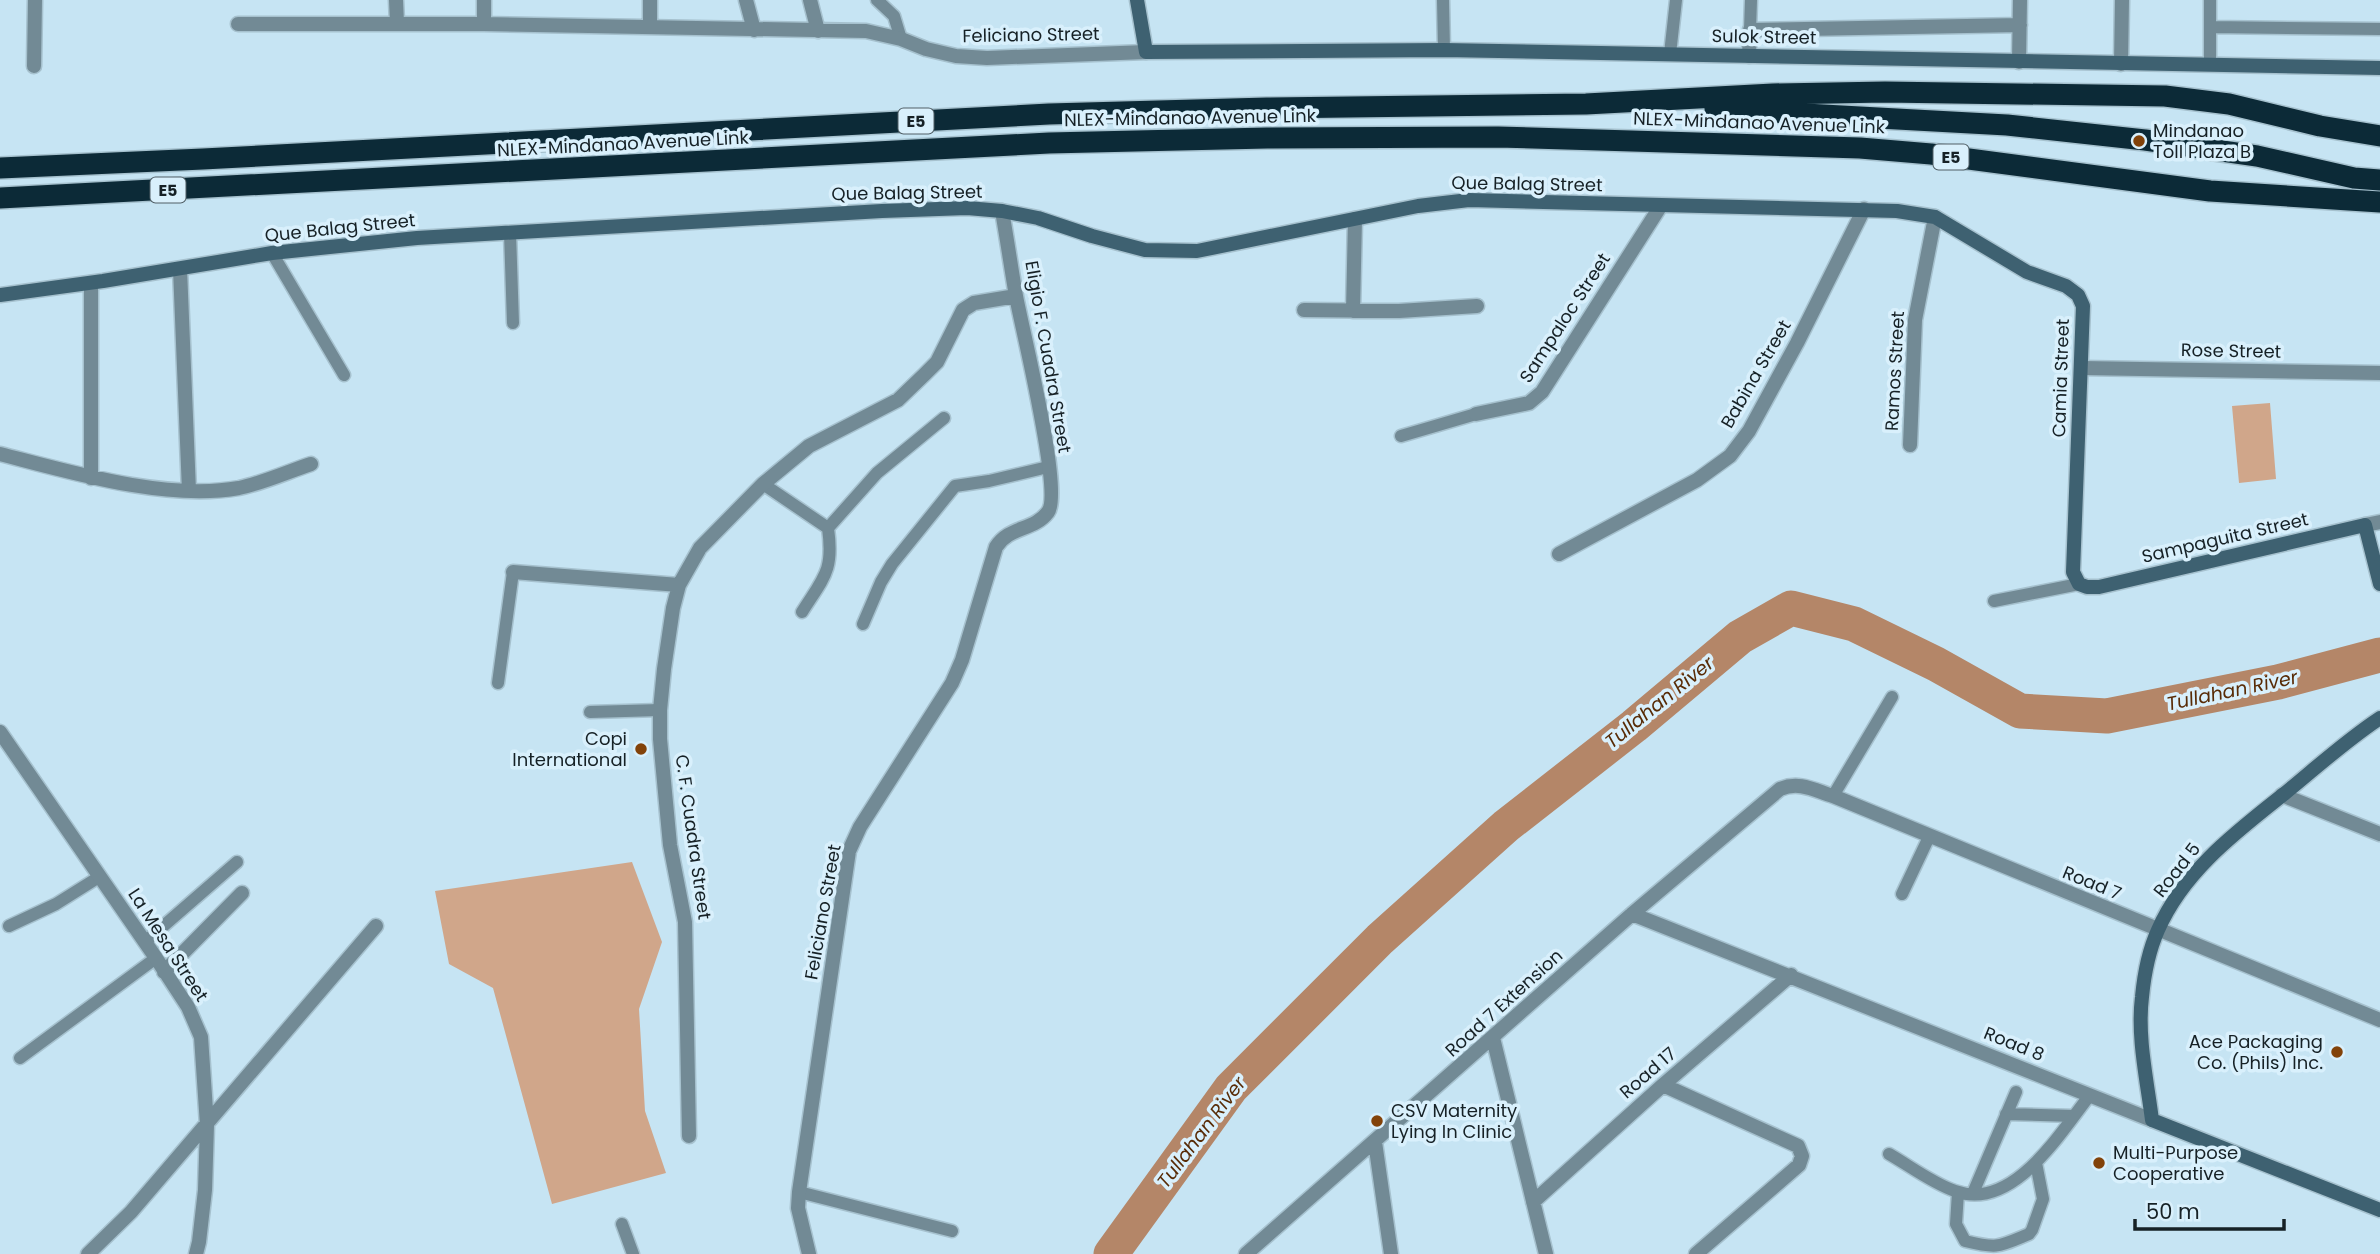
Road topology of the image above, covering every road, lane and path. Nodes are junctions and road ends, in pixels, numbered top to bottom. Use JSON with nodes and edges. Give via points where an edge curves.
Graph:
{"nodes":[{"id":1,"x":35,"y":0,"type":"edge"},
{"id":2,"x":396,"y":0,"type":"edge"},
{"id":3,"x":484,"y":0,"type":"edge"},
{"id":4,"x":650,"y":0,"type":"edge"},
{"id":5,"x":746,"y":0,"type":"edge"},
{"id":6,"x":810,"y":0,"type":"edge"},
{"id":7,"x":877,"y":0,"type":"edge"},
{"id":8,"x":1137,"y":0,"type":"edge"},
{"id":9,"x":1443,"y":0,"type":"edge"},
{"id":10,"x":1676,"y":0,"type":"edge"},
{"id":11,"x":1751,"y":0,"type":"edge"},
{"id":12,"x":2020,"y":0,"type":"edge"},
{"id":13,"x":2122,"y":0,"type":"edge"},
{"id":14,"x":2210,"y":0,"type":"edge"},
{"id":15,"x":397,"y":23,"type":"junction"},
{"id":16,"x":484,"y":23,"type":"junction"},
{"id":17,"x":238,"y":24,"type":"dead end"},
{"id":18,"x":2020,"y":25,"type":"junction"},
{"id":19,"x":650,"y":26,"type":"junction"},
{"id":20,"x":2210,"y":27,"type":"junction"},
{"id":21,"x":2380,"y":29,"type":"edge"},
{"id":22,"x":754,"y":30,"type":"junction"},
{"id":23,"x":1750,"y":30,"type":"junction"},
{"id":24,"x":818,"y":31,"type":"junction"},
{"id":25,"x":901,"y":39,"type":"junction"},
{"id":26,"x":1444,"y":50,"type":"junction"},
{"id":27,"x":1146,"y":52,"type":"junction"},
{"id":28,"x":1670,"y":54,"type":"junction"},
{"id":29,"x":1749,"y":56,"type":"junction"},
{"id":30,"x":2019,"y":62,"type":"junction"},
{"id":31,"x":2121,"y":64,"type":"junction"},
{"id":32,"x":2210,"y":65,"type":"junction"},
{"id":33,"x":34,"y":66,"type":"dead end"},
{"id":34,"x":2380,"y":68,"type":"edge"},
{"id":35,"x":1586,"y":104,"type":"junction"},
{"id":36,"x":2380,"y":136,"type":"edge"},
{"id":37,"x":0,"y":168,"type":"edge"},
{"id":38,"x":2380,"y":180,"type":"edge"},
{"id":39,"x":0,"y":198,"type":"edge"},
{"id":40,"x":2380,"y":202,"type":"edge"},
{"id":41,"x":1660,"y":207,"type":"junction"},
{"id":42,"x":1864,"y":209,"type":"junction"},
{"id":43,"x":1002,"y":211,"type":"junction"},
{"id":44,"x":1935,"y":216,"type":"junction"},
{"id":45,"x":1354,"y":219,"type":"junction"},
{"id":46,"x":510,"y":233,"type":"junction"},
{"id":47,"x":272,"y":253,"type":"junction"},
{"id":48,"x":180,"y":269,"type":"junction"},
{"id":49,"x":91,"y":282,"type":"junction"},
{"id":50,"x":0,"y":295,"type":"edge"},
{"id":51,"x":1016,"y":296,"type":"junction"},
{"id":52,"x":1477,"y":306,"type":"dead end"},
{"id":53,"x":1304,"y":310,"type":"dead end"},
{"id":54,"x":1353,"y":311,"type":"junction"},
{"id":55,"x":513,"y":323,"type":"dead end"},
{"id":56,"x":2082,"y":368,"type":"junction"},
{"id":57,"x":2380,"y":373,"type":"edge"},
{"id":58,"x":344,"y":375,"type":"dead end"},
{"id":59,"x":1476,"y":414,"type":"joint"},
{"id":60,"x":944,"y":418,"type":"dead end"},
{"id":61,"x":1401,"y":436,"type":"dead end"},
{"id":62,"x":1910,"y":445,"type":"dead end"},
{"id":63,"x":0,"y":454,"type":"edge"},
{"id":64,"x":311,"y":464,"type":"dead end"},
{"id":65,"x":1048,"y":467,"type":"junction"},
{"id":66,"x":91,"y":478,"type":"junction"},
{"id":67,"x":763,"y":484,"type":"junction"},
{"id":68,"x":189,"y":491,"type":"junction"},
{"id":69,"x":1049,"y":511,"type":"joint"},
{"id":70,"x":2380,"y":522,"type":"edge"},
{"id":71,"x":2365,"y":525,"type":"junction"},
{"id":72,"x":828,"y":528,"type":"junction"},
{"id":73,"x":1559,"y":554,"type":"dead end"},
{"id":74,"x":513,"y":572,"type":"joint"},
{"id":75,"x":2079,"y":584,"type":"junction"},
{"id":76,"x":2380,"y":584,"type":"edge"},
{"id":77,"x":679,"y":586,"type":"junction"},
{"id":78,"x":1994,"y":601,"type":"dead end"},
{"id":79,"x":802,"y":612,"type":"dead end"},
{"id":80,"x":863,"y":624,"type":"dead end"},
{"id":81,"x":498,"y":683,"type":"dead end"},
{"id":82,"x":1892,"y":697,"type":"dead end"},
{"id":83,"x":660,"y":710,"type":"junction"},
{"id":84,"x":590,"y":712,"type":"dead end"},
{"id":85,"x":2380,"y":718,"type":"edge"},
{"id":86,"x":0,"y":732,"type":"edge"},
{"id":87,"x":1790,"y":785,"type":"joint"},
{"id":88,"x":2282,"y":795,"type":"junction"},
{"id":89,"x":1832,"y":796,"type":"junction"},
{"id":90,"x":2380,"y":835,"type":"edge"},
{"id":91,"x":1929,"y":837,"type":"junction"},
{"id":92,"x":237,"y":862,"type":"dead end"},
{"id":93,"x":99,"y":877,"type":"junction"},
{"id":94,"x":242,"y":893,"type":"dead end"},
{"id":95,"x":1902,"y":894,"type":"dead end"},
{"id":96,"x":1633,"y":914,"type":"junction"},
{"id":97,"x":9,"y":926,"type":"dead end"},
{"id":98,"x":376,"y":926,"type":"dead end"},
{"id":99,"x":2157,"y":930,"type":"junction"},
{"id":100,"x":145,"y":942,"type":"junction"},
{"id":101,"x":156,"y":958,"type":"junction"},
{"id":102,"x":164,"y":971,"type":"junction"},
{"id":103,"x":1791,"y":975,"type":"junction"},
{"id":104,"x":2380,"y":1020,"type":"edge"},
{"id":105,"x":1493,"y":1038,"type":"junction"},
{"id":106,"x":20,"y":1058,"type":"dead end"},
{"id":107,"x":1662,"y":1085,"type":"junction"},
{"id":108,"x":2016,"y":1092,"type":"dead end"},
{"id":109,"x":2090,"y":1095,"type":"junction"},
{"id":110,"x":2006,"y":1114,"type":"junction"},
{"id":111,"x":2074,"y":1116,"type":"junction"},
{"id":112,"x":2152,"y":1119,"type":"junction"},
{"id":113,"x":207,"y":1125,"type":"junction"},
{"id":114,"x":689,"y":1136,"type":"dead end"},
{"id":115,"x":1375,"y":1142,"type":"junction"},
{"id":116,"x":1889,"y":1154,"type":"dead end"},
{"id":117,"x":2036,"y":1163,"type":"junction"},
{"id":118,"x":799,"y":1192,"type":"junction"},
{"id":119,"x":1958,"y":1192,"type":"junction"},
{"id":120,"x":1973,"y":1193,"type":"junction"},
{"id":121,"x":1534,"y":1202,"type":"junction"},
{"id":122,"x":2380,"y":1210,"type":"edge"},
{"id":123,"x":622,"y":1224,"type":"dead end"},
{"id":124,"x":952,"y":1231,"type":"dead end"},
{"id":125,"x":88,"y":1254,"type":"edge"},
{"id":126,"x":196,"y":1254,"type":"edge"},
{"id":127,"x":634,"y":1254,"type":"edge"},
{"id":128,"x":809,"y":1254,"type":"edge"},
{"id":129,"x":1246,"y":1254,"type":"edge"},
{"id":130,"x":1391,"y":1254,"type":"edge"},
{"id":131,"x":1546,"y":1254,"type":"edge"},
{"id":132,"x":1696,"y":1254,"type":"edge"}],
"edges":[{"from":1,"to":33,"type":"street"},
{"from":2,"to":15,"type":"street"},
{"from":3,"to":16,"type":"street"},
{"from":4,"to":19,"type":"street"},
{"from":5,"to":22,"type":"street"},
{"from":6,"to":24,"type":"street"},
{"from":7,"to":25,"type":"lane","via":[[894,16]]},
{"from":8,"to":27,"type":"street"},
{"from":9,"to":26,"type":"lane"},
{"from":10,"to":28,"type":"lane"},
{"from":11,"to":23,"type":"lane"},
{"from":12,"to":18,"type":"street"},
{"from":13,"to":31,"type":"street"},
{"from":14,"to":20,"type":"lane"},
{"from":15,"to":16,"type":"street","name":"Feliciano Street"},
{"from":15,"to":17,"type":"street","name":"Feliciano Street"},
{"from":16,"to":19,"type":"street","name":"Feliciano Street"},
{"from":18,"to":23,"type":"street"},
{"from":18,"to":30,"type":"street"},
{"from":19,"to":22,"type":"street","name":"Feliciano Street"},
{"from":20,"to":21,"type":"lane"},
{"from":20,"to":32,"type":"lane"},
{"from":22,"to":24,"type":"street","name":"Feliciano Street"},
{"from":23,"to":29,"type":"street"},
{"from":24,"to":25,"type":"street","name":"Feliciano Street","via":[[866,31]]},
{"from":25,"to":27,"type":"street","name":"Feliciano Street","via":[[956,56]]},
{"from":26,"to":27,"type":"street","name":"Sulok Street"},
{"from":26,"to":28,"type":"street","name":"Sulok Street"},
{"from":28,"to":29,"type":"street","name":"Sulok Street"},
{"from":29,"to":30,"type":"street","name":"Sulok Street"},
{"from":30,"to":31,"type":"street","name":"Sulok Street"},
{"from":31,"to":32,"type":"street","name":"Sulok Street"},
{"from":32,"to":34,"type":"street","name":"Sulok Street"},
{"from":35,"to":36,"type":"highway","name":"NLEX-Mindanao Avenue Link","number":"E5","via":[[1885,92],[2165,96],[2229,104]]},
{"from":35,"to":37,"type":"highway","name":"NLEX-Mindanao Avenue Link","number":"E5","via":[[1049,114]]},
{"from":35,"to":38,"type":"highway","name":"NLEX-Mindanao Avenue Link","number":"E5","via":[[2007,125],[2257,156]]},
{"from":39,"to":40,"type":"highway","name":"NLEX-Mindanao Avenue Link","number":"E5","via":[[1049,143],[1498,137],[1860,148],[2210,191]]},
{"from":41,"to":42,"type":"street","name":"Que Balag Street"},
{"from":41,"to":45,"type":"street","name":"Que Balag Street","via":[[1469,200]]},
{"from":41,"to":59,"type":"street","name":"Sampaloc Street","via":[[1542,392],[1529,403]]},
{"from":42,"to":44,"type":"street","name":"Que Balag Street"},
{"from":42,"to":73,"type":"street","name":"Babina Street","via":[[1797,343],[1730,456],[1697,480]]},
{"from":43,"to":45,"type":"street","name":"Que Balag Street","via":[[1158,251],[1197,251]]},
{"from":43,"to":46,"type":"street","name":"Que Balag Street","via":[[882,211]]},
{"from":43,"to":51,"type":"street","name":"Eligio F. Cuadra Street"},
{"from":44,"to":56,"type":"street","name":"Camia Street","via":[[2027,272],[2078,295],[2083,306]]},
{"from":44,"to":62,"type":"street","name":"Ramos Street","via":[[1915,320]]},
{"from":45,"to":54,"type":"street"},
{"from":46,"to":47,"type":"street","name":"Que Balag Street"},
{"from":46,"to":55,"type":"lane"},
{"from":47,"to":48,"type":"street","name":"Que Balag Street"},
{"from":47,"to":58,"type":"lane"},
{"from":48,"to":49,"type":"street","name":"Que Balag Street"},
{"from":48,"to":68,"type":"street"},
{"from":49,"to":50,"type":"street","name":"Que Balag Street"},
{"from":49,"to":66,"type":"street"},
{"from":51,"to":65,"type":"street","name":"Eligio F. Cuadra Street"},
{"from":51,"to":67,"type":"street","name":"C. F. Cuadra Street","via":[[974,303],[963,310],[937,362],[898,400],[809,446]]},
{"from":52,"to":54,"type":"street"},
{"from":53,"to":54,"type":"street"},
{"from":56,"to":57,"type":"street","name":"Rose Street"},
{"from":56,"to":75,"type":"street","name":"Camia Street","via":[[2073,572]]},
{"from":59,"to":61,"type":"lane"},
{"from":60,"to":72,"type":"lane","via":[[877,472]]},
{"from":63,"to":66,"type":"street"},
{"from":64,"to":68,"type":"street","via":[[239,488]]},
{"from":65,"to":69,"type":"street","name":"Eligio F. Cuadra Street"},
{"from":65,"to":80,"type":"lane","via":[[956,486],[892,564]]},
{"from":66,"to":68,"type":"street"},
{"from":67,"to":72,"type":"lane"},
{"from":67,"to":77,"type":"street","name":"C. F. Cuadra Street","via":[[700,548]]},
{"from":69,"to":118,"type":"street","name":"Feliciano Street","via":[[1002,537],[996,547],[952,683],[849,851]]},
{"from":70,"to":71,"type":"street","name":"Sampaguita Street"},
{"from":71,"to":75,"type":"street","name":"Sampaguita Street","via":[[2099,587]]},
{"from":71,"to":76,"type":"street"},
{"from":72,"to":79,"type":"lane","via":[[831,555],[826,575]]},
{"from":74,"to":77,"type":"street"},
{"from":74,"to":81,"type":"lane"},
{"from":75,"to":78,"type":"lane"},
{"from":77,"to":83,"type":"street","name":"C. F. Cuadra Street"},
{"from":82,"to":89,"type":"lane"},
{"from":83,"to":84,"type":"lane"},
{"from":83,"to":114,"type":"street","name":"C. F. Cuadra Street","via":[[670,845],[685,922]]},
{"from":85,"to":88,"type":"street","name":"Road 5","via":[[2350,737]]},
{"from":86,"to":93,"type":"street","name":"La Mesa Street"},
{"from":87,"to":89,"type":"street","name":"Road 7"},
{"from":87,"to":96,"type":"street","name":"Road 7 Extension"},
{"from":88,"to":90,"type":"street"},
{"from":88,"to":99,"type":"street","name":"Road 5","via":[[2212,855]]},
{"from":89,"to":91,"type":"street","name":"Road 7"},
{"from":91,"to":95,"type":"lane"},
{"from":91,"to":99,"type":"street","name":"Road 7"},
{"from":92,"to":100,"type":"lane"},
{"from":93,"to":97,"type":"lane"},
{"from":93,"to":100,"type":"street","name":"La Mesa Street"},
{"from":94,"to":102,"type":"street"},
{"from":96,"to":103,"type":"street","name":"Road 8"},
{"from":96,"to":105,"type":"street","name":"Road 7 Extension"},
{"from":98,"to":113,"type":"street"},
{"from":99,"to":104,"type":"street","name":"Road 7"},
{"from":99,"to":112,"type":"street","name":"Road 5","via":[[2141,999],[2141,1039]]},
{"from":100,"to":101,"type":"street","name":"La Mesa Street"},
{"from":101,"to":102,"type":"street","name":"La Mesa Street"},
{"from":101,"to":106,"type":"lane"},
{"from":102,"to":113,"type":"street","name":"La Mesa Street","via":[[188,1007],[201,1038]]},
{"from":103,"to":107,"type":"street","name":"Road 17"},
{"from":103,"to":109,"type":"street","name":"Road 8"},
{"from":105,"to":115,"type":"street","name":"Road 7 Extension"},
{"from":105,"to":121,"type":"street"},
{"from":107,"to":121,"type":"street","name":"Road 17"},
{"from":107,"to":132,"type":"street","via":[[1798,1146],[1802,1156],[1799,1165]]},
{"from":108,"to":110,"type":"lane"},
{"from":109,"to":111,"type":"lane"},
{"from":109,"to":112,"type":"street","name":"Road 8"},
{"from":110,"to":111,"type":"lane"},
{"from":110,"to":120,"type":"lane"},
{"from":111,"to":117,"type":"lane"},
{"from":112,"to":122,"type":"street","name":"Road 8"},
{"from":113,"to":125,"type":"street"},
{"from":113,"to":126,"type":"street","name":"La Mesa Street","via":[[205,1190]]},
{"from":115,"to":129,"type":"street","name":"Road 7 Extension"},
{"from":115,"to":130,"type":"street"},
{"from":116,"to":119,"type":"lane"},
{"from":117,"to":119,"type":"lane","via":[[2043,1199],[2032,1230],[1999,1246],[1965,1241],[1956,1224]]},
{"from":117,"to":120,"type":"lane","via":[[1993,1193]]},
{"from":118,"to":124,"type":"lane"},
{"from":118,"to":128,"type":"street","name":"Feliciano Street","via":[[798,1208]]},
{"from":119,"to":120,"type":"lane"},
{"from":121,"to":131,"type":"street"},
{"from":123,"to":127,"type":"lane"}]}
